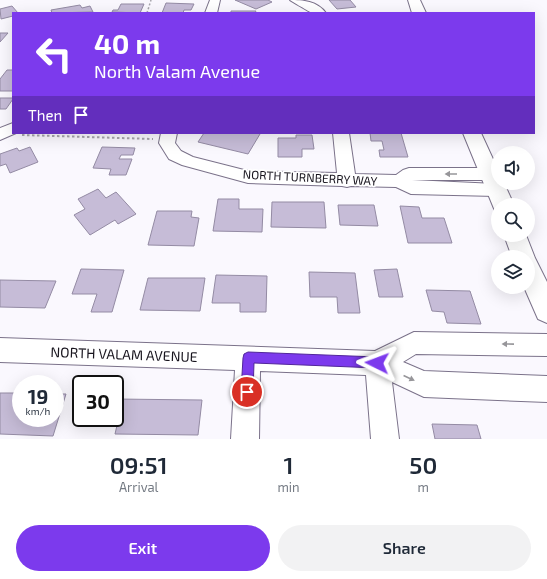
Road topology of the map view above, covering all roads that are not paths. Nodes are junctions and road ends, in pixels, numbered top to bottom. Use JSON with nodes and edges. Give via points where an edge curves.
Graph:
{"nodes":[{"id":1,"x":215,"y":0,"type":"edge"},
{"id":2,"x":295,"y":0,"type":"edge"},
{"id":3,"x":414,"y":0,"type":"edge"},
{"id":4,"x":211,"y":12,"type":"edge"},
{"id":5,"x":318,"y":12,"type":"edge"},
{"id":6,"x":419,"y":12,"type":"edge"},
{"id":7,"x":341,"y":134,"type":"edge"},
{"id":8,"x":472,"y":134,"type":"edge"},
{"id":9,"x":168,"y":137,"type":"edge"},
{"id":10,"x":491,"y":178,"type":"edge"},
{"id":11,"x":347,"y":180,"type":"junction"},
{"id":12,"x":491,"y":189,"type":"edge"},
{"id":13,"x":535,"y":283,"type":"edge"},
{"id":14,"x":547,"y":311,"type":"edge"},
{"id":15,"x":547,"y":345,"type":"edge"},
{"id":16,"x":0,"y":350,"type":"edge"},
{"id":17,"x":248,"y":358,"type":"junction"},
{"id":18,"x":377,"y":363,"type":"junction"},
{"id":19,"x":547,"y":388,"type":"edge"},
{"id":20,"x":245,"y":439,"type":"edge"},
{"id":21,"x":385,"y":439,"type":"edge"}],
"edges":[{"from":1,"to":4,"type":"street"},
{"from":2,"to":5,"type":"street"},
{"from":3,"to":6,"type":"main road"},
{"from":7,"to":11,"type":"street"},
{"from":8,"to":10,"type":"main road"},
{"from":9,"to":11,"type":"street","name":"NORTH TURNBERRY WAY","via":[[175,155],[248,177]]},
{"from":11,"to":12,"type":"street","name":"NORTH TURNBERRY WAY","via":[[400,181],[409,174]]},
{"from":13,"to":14,"type":"main road"},
{"from":15,"to":18,"type":"street","one_way":true,"via":[[414,343]]},
{"from":16,"to":17,"type":"street","name":"NORTH VALAM AVENUE"},
{"from":17,"to":18,"type":"street","name":"NORTH VALAM AVENUE"},
{"from":17,"to":20,"type":"street"},
{"from":18,"to":19,"type":"street","name":"NORTH VALAM AVENUE","one_way":true,"via":[[424,384]]},
{"from":18,"to":21,"type":"street"}]}
